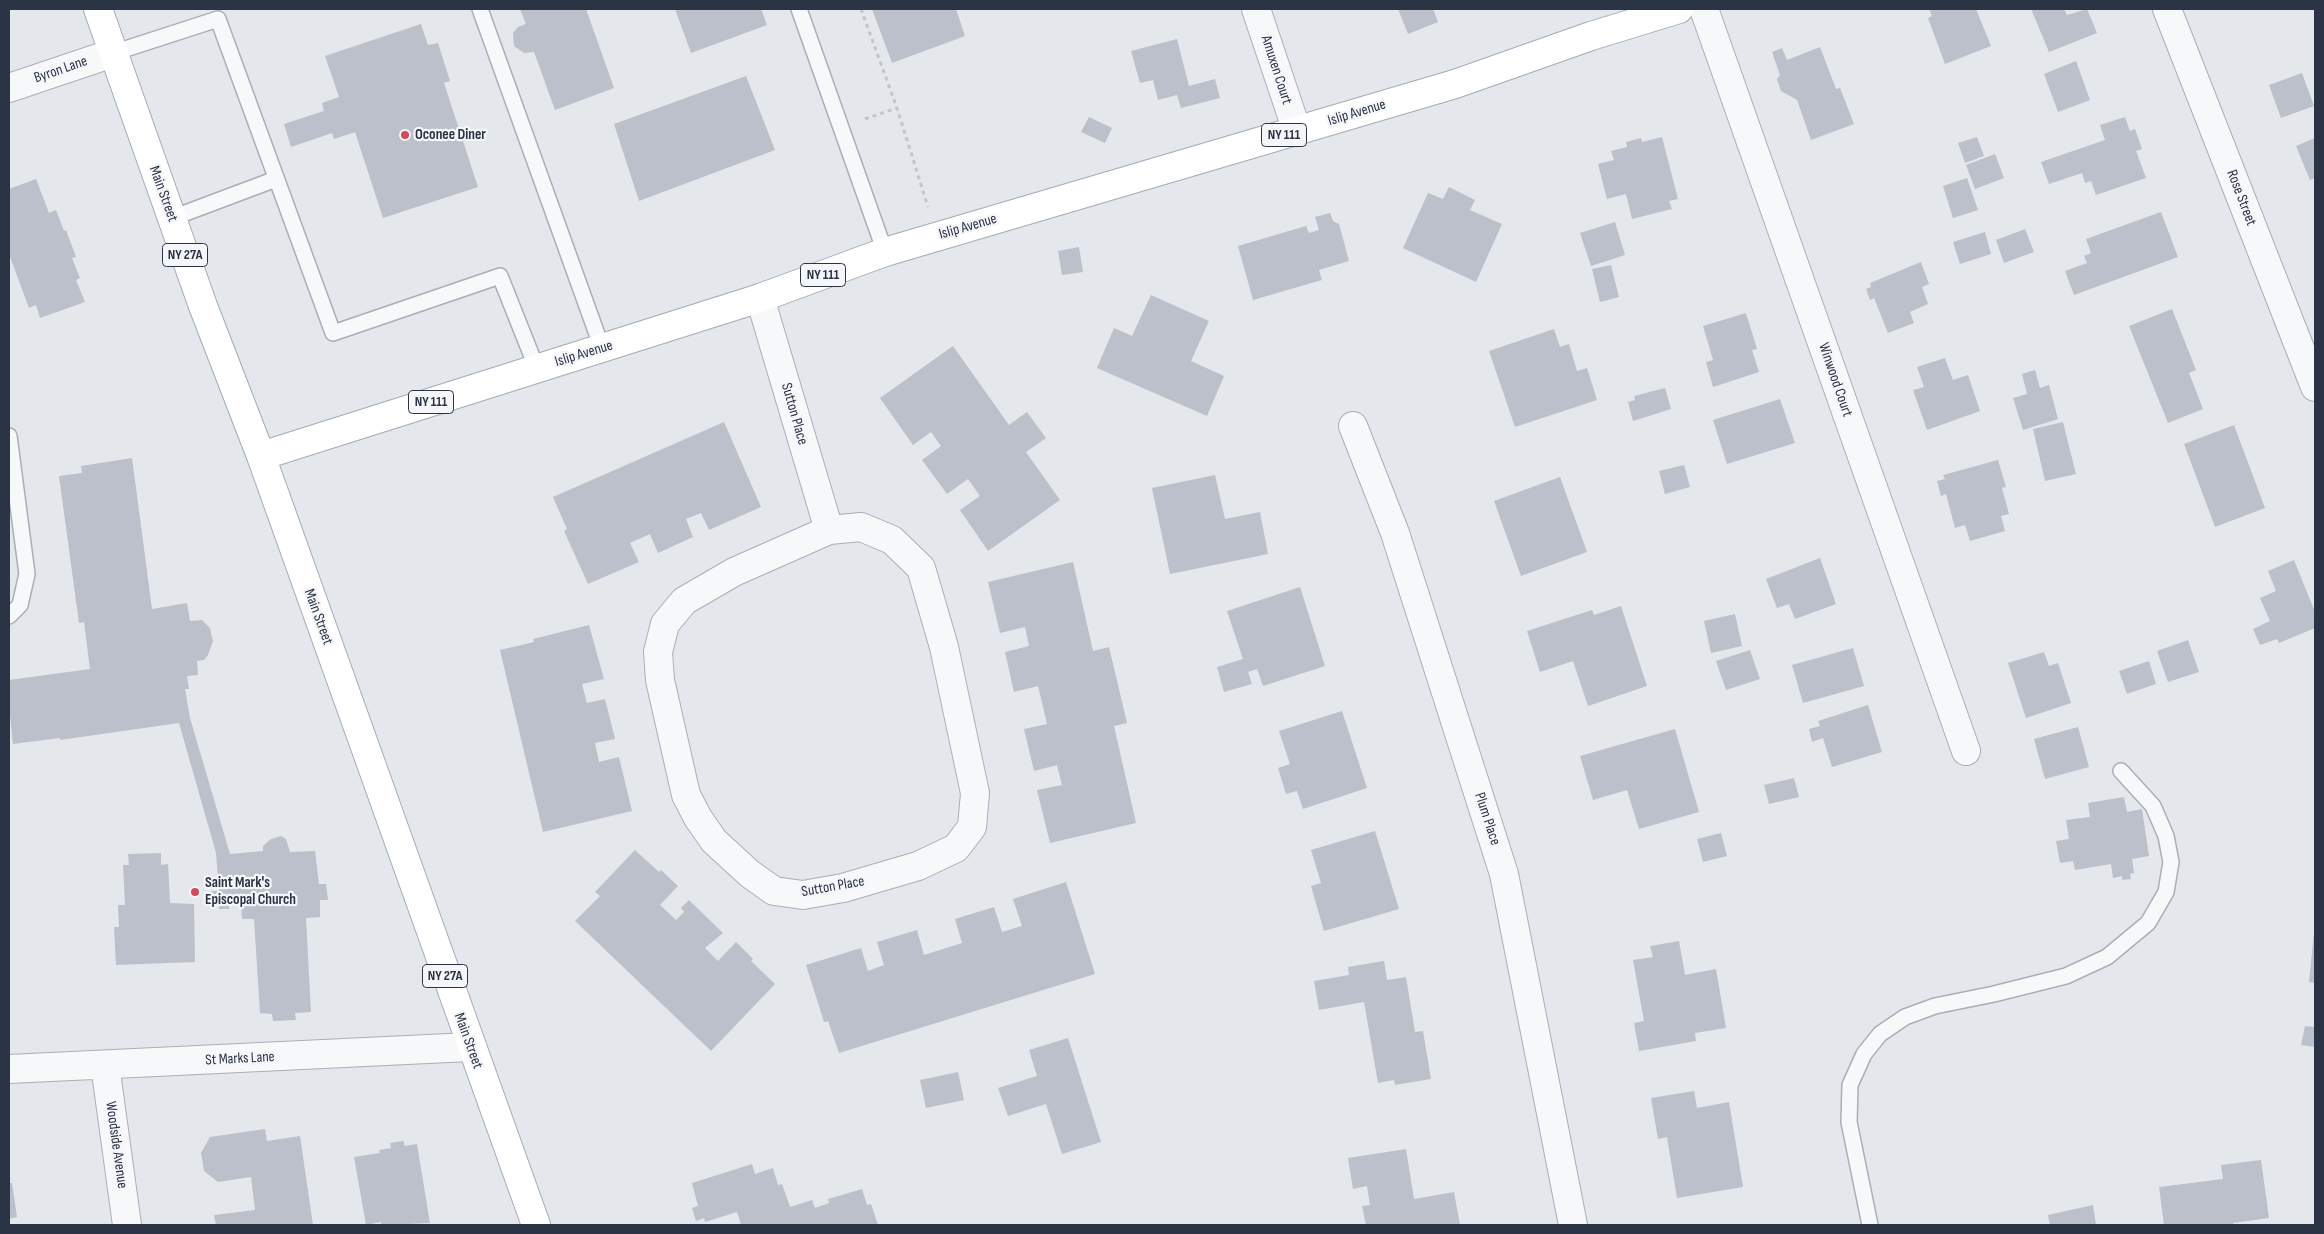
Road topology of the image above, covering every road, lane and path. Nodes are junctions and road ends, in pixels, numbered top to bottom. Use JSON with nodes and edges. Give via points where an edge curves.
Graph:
{"nodes":[{"id":1,"x":98,"y":9,"type":"edge"},
{"id":2,"x":480,"y":9,"type":"edge"},
{"id":3,"x":799,"y":9,"type":"edge"},
{"id":4,"x":861,"y":9,"type":"edge"},
{"id":5,"x":1256,"y":9,"type":"edge"},
{"id":6,"x":1679,"y":9,"type":"edge"},
{"id":7,"x":1704,"y":9,"type":"edge"},
{"id":8,"x":2167,"y":9,"type":"edge"},
{"id":9,"x":113,"y":53,"type":"junction"},
{"id":10,"x":9,"y":88,"type":"edge"},
{"id":11,"x":897,"y":108,"type":"junction"},
{"id":12,"x":841,"y":128,"type":"junction"},
{"id":13,"x":1297,"y":131,"type":"junction"},
{"id":14,"x":276,"y":179,"type":"junction"},
{"id":15,"x":928,"y":207,"type":"dead end"},
{"id":16,"x":172,"y":218,"type":"junction"},
{"id":17,"x":885,"y":252,"type":"junction"},
{"id":18,"x":760,"y":298,"type":"junction"},
{"id":19,"x":602,"y":348,"type":"junction"},
{"id":20,"x":537,"y":369,"type":"junction"},
{"id":21,"x":2315,"y":387,"type":"edge"},
{"id":22,"x":1353,"y":426,"type":"dead end"},
{"id":23,"x":9,"y":436,"type":"edge"},
{"id":24,"x":261,"y":456,"type":"junction"},
{"id":25,"x":829,"y":530,"type":"junction"},
{"id":26,"x":9,"y":616,"type":"edge"},
{"id":27,"x":1966,"y":751,"type":"dead end"},
{"id":28,"x":2121,"y":771,"type":"dead end"},
{"id":29,"x":470,"y":1047,"type":"junction"},
{"id":30,"x":105,"y":1065,"type":"junction"},
{"id":31,"x":9,"y":1070,"type":"edge"},
{"id":32,"x":127,"y":1225,"type":"edge"},
{"id":33,"x":536,"y":1225,"type":"edge"},
{"id":34,"x":1573,"y":1225,"type":"edge"},
{"id":35,"x":1870,"y":1225,"type":"edge"}],
"edges":[{"from":1,"to":9,"type":"main road","name":"Main Street","number":"NY 27A"},
{"from":2,"to":19,"type":"lane"},
{"from":3,"to":12,"type":"lane"},
{"from":4,"to":11,"type":"path"},
{"from":5,"to":13,"type":"street","name":"Amuxen Court"},
{"from":6,"to":13,"type":"main road","name":"Islip Avenue","number":"NY 111","via":[[1455,84]]},
{"from":7,"to":27,"type":"street","name":"Winwood Court"},
{"from":8,"to":21,"type":"street","name":"Rose Street"},
{"from":9,"to":10,"type":"street","name":"Byron Lane"},
{"from":9,"to":14,"type":"lane","via":[[218,19]]},
{"from":9,"to":16,"type":"main road","name":"Main Street","number":"NY 27A"},
{"from":11,"to":12,"type":"path"},
{"from":11,"to":15,"type":"path"},
{"from":12,"to":17,"type":"lane"},
{"from":13,"to":17,"type":"main road","name":"Islip Avenue","number":"NY 111"},
{"from":14,"to":16,"type":"lane"},
{"from":14,"to":20,"type":"lane","via":[[332,334],[500,276]]},
{"from":16,"to":24,"type":"main road","name":"Main Street","number":"NY 27A"},
{"from":17,"to":18,"type":"main road","name":"Islip Avenue","number":"NY 111"},
{"from":18,"to":19,"type":"main road","name":"Islip Avenue","number":"NY 111"},
{"from":18,"to":25,"type":"street","name":"Sutton Place"},
{"from":19,"to":20,"type":"main road","name":"Islip Avenue","number":"NY 111"},
{"from":20,"to":24,"type":"main road","name":"Islip Avenue","number":"NY 111"},
{"from":22,"to":34,"type":"street","name":"Plum Place","via":[[1395,533],[1504,874]]},
{"from":23,"to":26,"type":"lane","via":[[27,574],[20,605]]},
{"from":24,"to":29,"type":"main road","name":"Main Street","number":"NY 27A"},
{"from":25,"to":25,"type":"street","name":"Sutton Place","via":[[861,527],[892,540],[922,568],[944,647],[975,793],[972,827],[956,848],[918,866],[843,888],[803,895],[774,891],[750,874],[714,841],[698,818],[686,796],[660,680],[658,652],[665,624],[684,601],[734,572]]},
{"from":28,"to":35,"type":"lane","via":[[2153,806],[2166,836],[2171,862],[2166,892],[2148,923],[2107,957],[2066,976],[1935,1006],[1905,1017],[1880,1034],[1864,1054],[1850,1085],[1849,1122]]},
{"from":29,"to":30,"type":"street","name":"St Marks Lane"},
{"from":29,"to":33,"type":"main road","name":"Main Street","number":"NY 27A"},
{"from":30,"to":31,"type":"street","name":"St Marks Lane"},
{"from":30,"to":32,"type":"street","name":"Woodside Avenue"}]}
